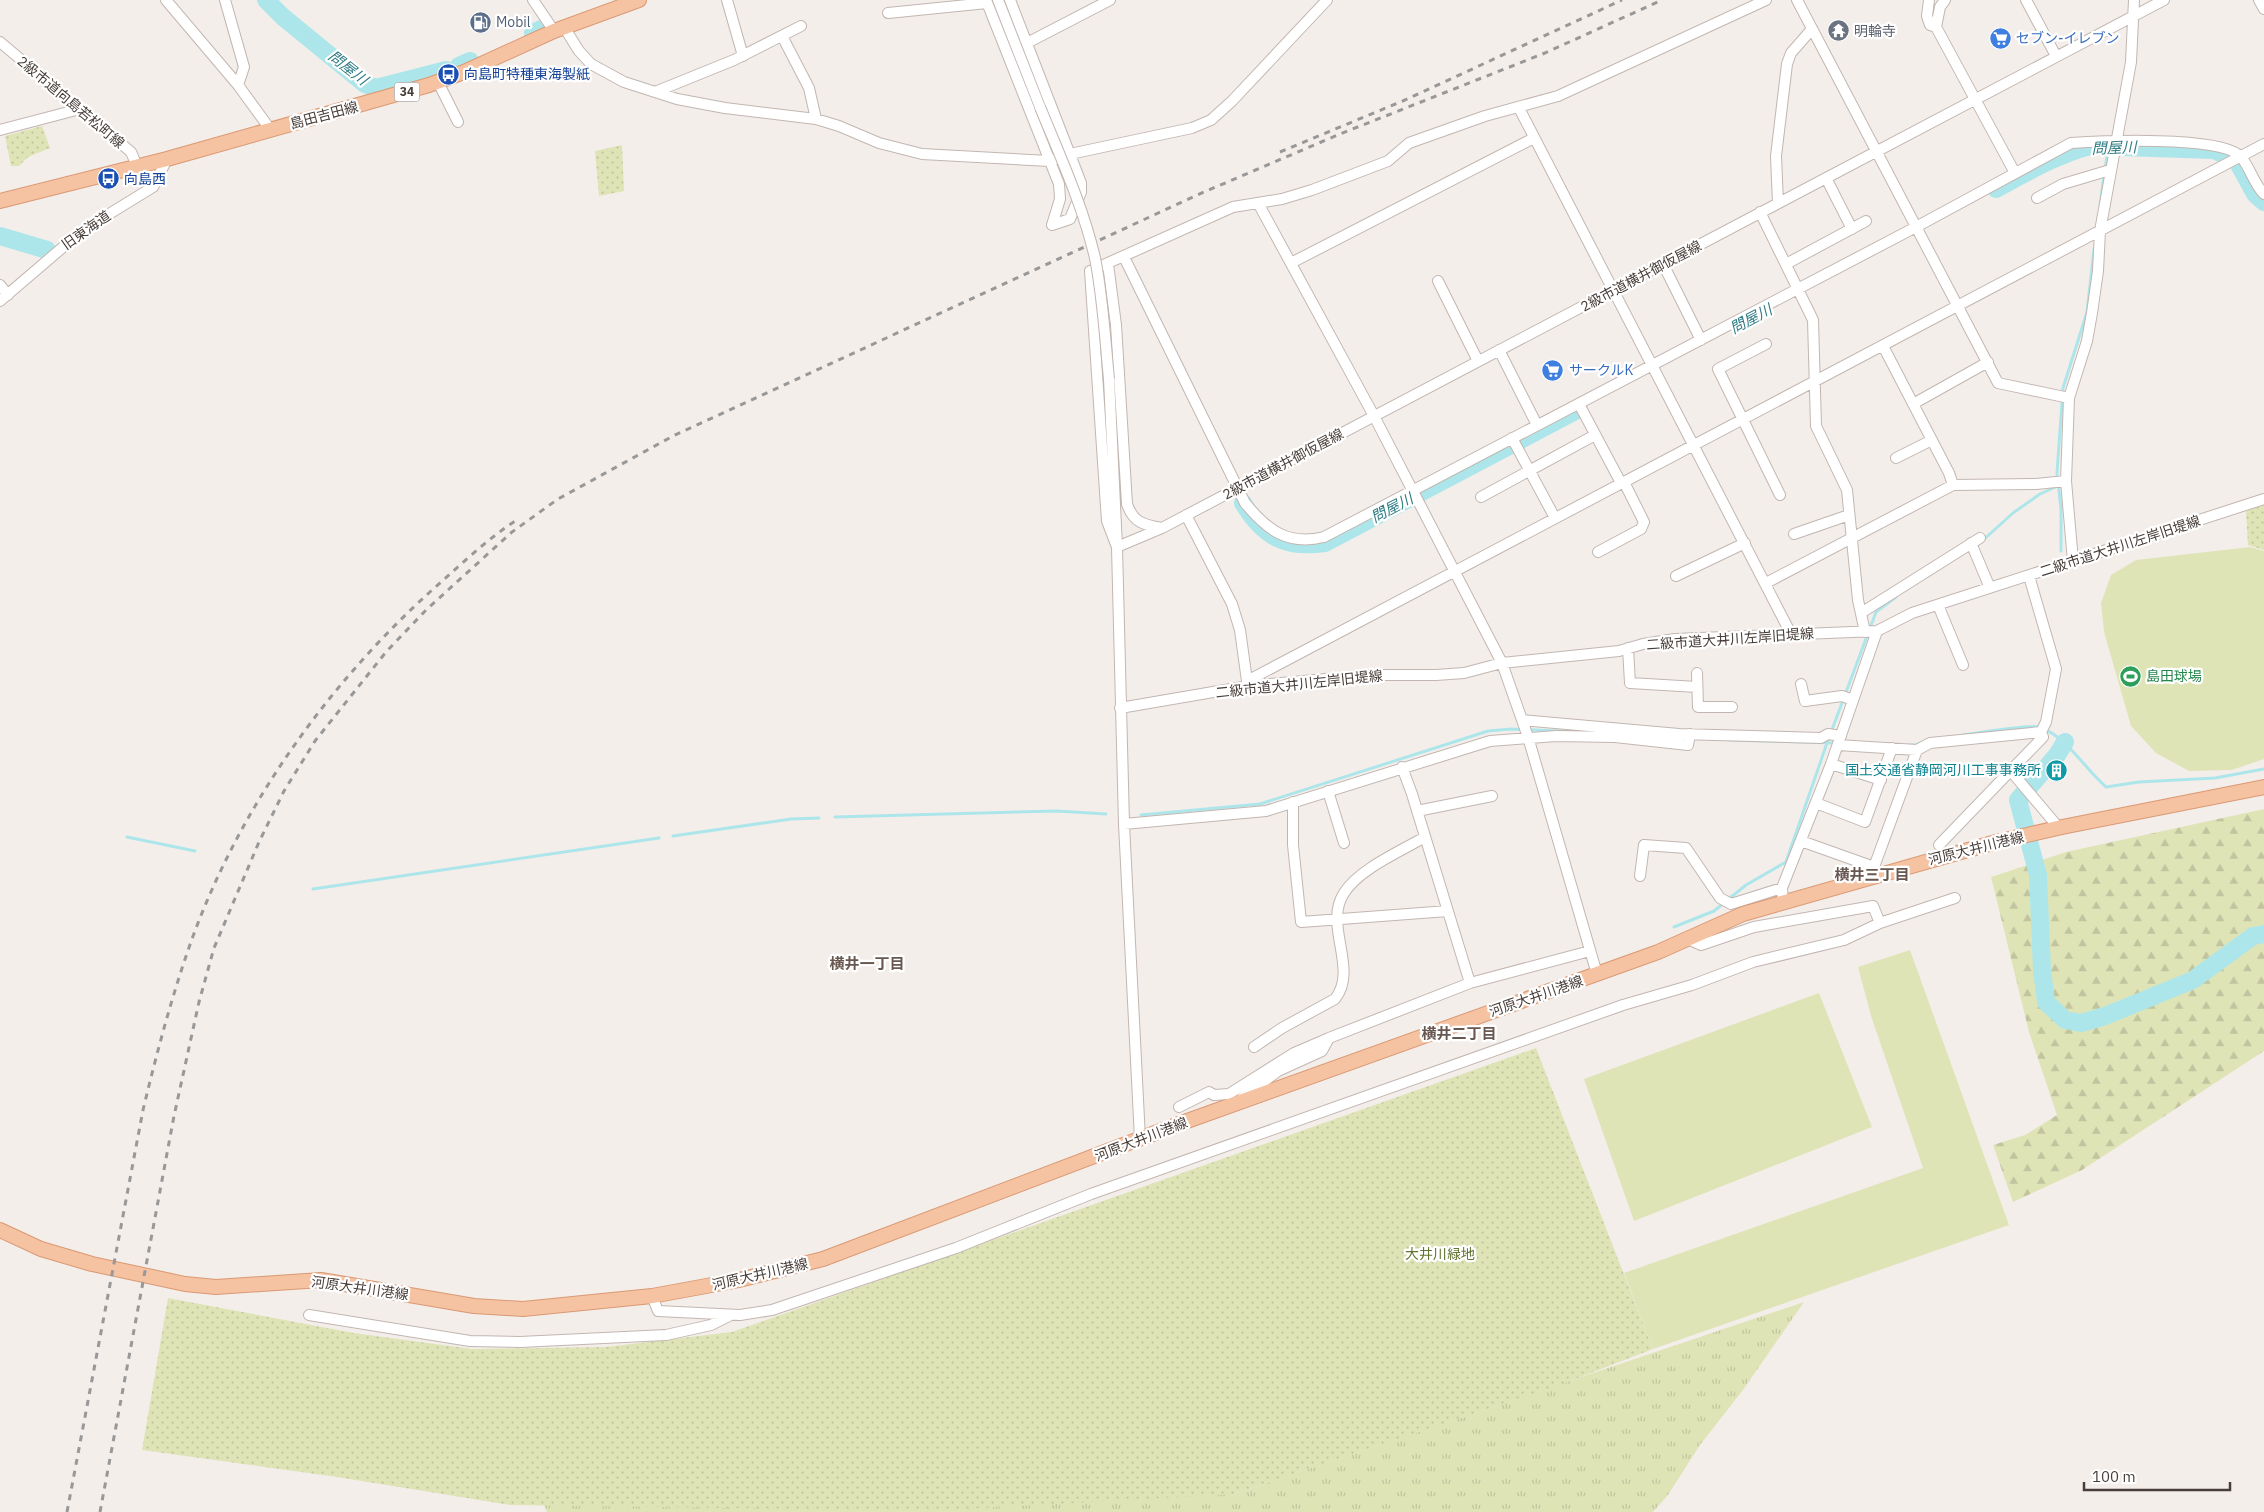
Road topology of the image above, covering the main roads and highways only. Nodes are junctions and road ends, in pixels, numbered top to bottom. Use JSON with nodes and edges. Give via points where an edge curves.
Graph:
{"nodes":[{"id":1,"x":639,"y":0,"type":"edge"},
{"id":2,"x":0,"y":201,"type":"edge"},
{"id":3,"x":2264,"y":787,"type":"edge"},
{"id":4,"x":0,"y":1230,"type":"edge"}],
"edges":[{"from":1,"to":2,"type":"main road","name":"島田吉田線","number":"34","via":[[559,29],[438,82],[167,159]]},
{"from":3,"to":4,"type":"main road","name":"河原大井川港線","via":[[2059,828],[1926,861],[1732,918],[1690,940],[1140,1139],[823,1259],[739,1280],[652,1296],[524,1309],[474,1306],[321,1280],[216,1288],[185,1284],[92,1264],[41,1249]]}]}
